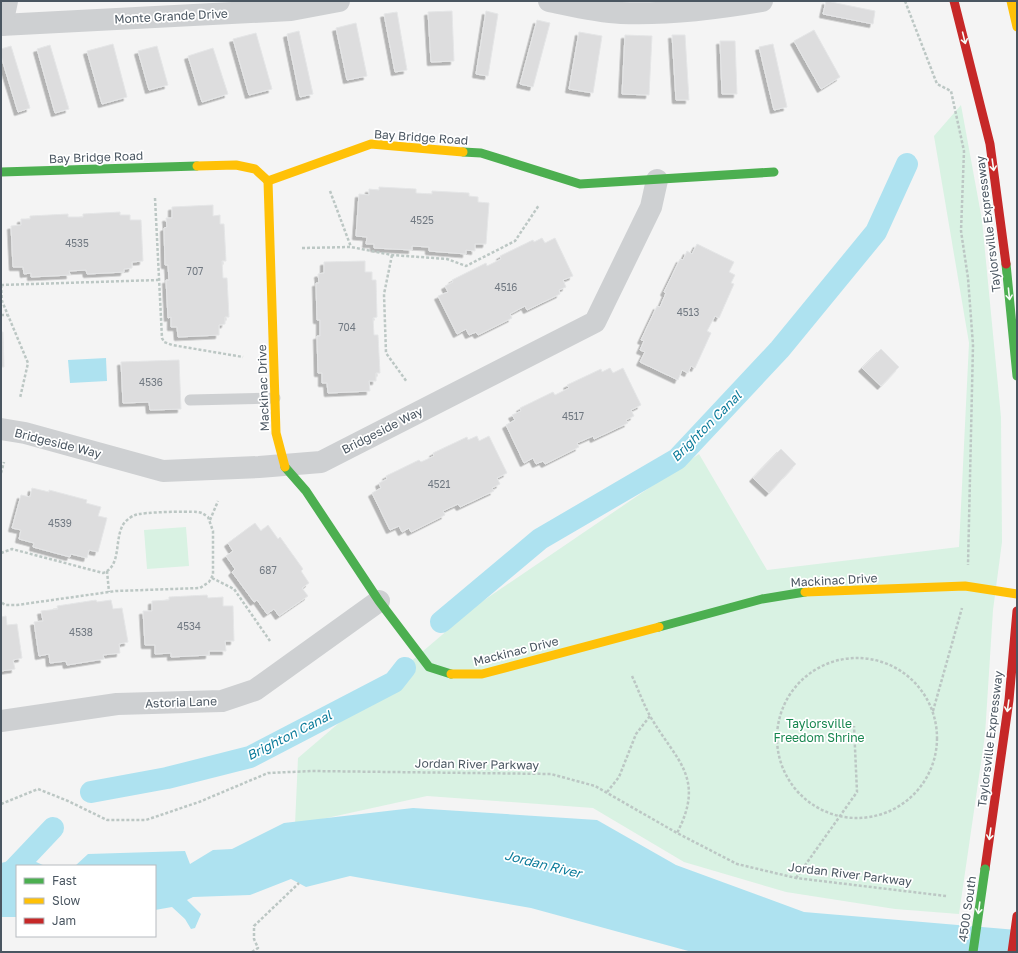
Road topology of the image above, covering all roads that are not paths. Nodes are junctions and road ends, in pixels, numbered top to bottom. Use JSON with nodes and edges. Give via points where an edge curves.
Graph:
{"nodes":[{"id":1,"x":7,"y":1,"type":"edge"},
{"id":2,"x":339,"y":1,"type":"edge"},
{"id":3,"x":549,"y":1,"type":"edge"},
{"id":4,"x":762,"y":1,"type":"edge"},
{"id":5,"x":954,"y":1,"type":"edge"},
{"id":6,"x":1012,"y":1,"type":"edge"},
{"id":7,"x":2,"y":25,"type":"edge"},
{"id":8,"x":1017,"y":27,"type":"edge"},
{"id":9,"x":1,"y":172,"type":"edge"},
{"id":10,"x":774,"y":172,"type":"dead end"},
{"id":11,"x":657,"y":180,"type":"junction"},
{"id":12,"x":268,"y":181,"type":"junction"},
{"id":13,"x":1017,"y":376,"type":"edge"},
{"id":14,"x":275,"y":398,"type":"junction"},
{"id":15,"x":190,"y":400,"type":"dead end"},
{"id":16,"x":1,"y":429,"type":"edge"},
{"id":17,"x":284,"y":465,"type":"junction"},
{"id":18,"x":1017,"y":594,"type":"edge"},
{"id":19,"x":379,"y":601,"type":"junction"},
{"id":20,"x":1017,"y":611,"type":"edge"},
{"id":21,"x":1,"y":721,"type":"edge"},
{"id":22,"x":985,"y":869,"type":"joint"},
{"id":23,"x":1017,"y":916,"type":"edge"},
{"id":24,"x":973,"y":952,"type":"edge"},
{"id":25,"x":1012,"y":952,"type":"edge"}],
"edges":[{"from":1,"to":7,"type":"street"},
{"from":2,"to":7,"type":"street","name":"Monte Grande Drive","via":[[291,10]]},
{"from":3,"to":4,"type":"street","via":[[628,13],[718,8]]},
{"from":5,"to":13,"type":"street","name":"Taylorsville Expressway","one_way":true,"via":[[990,144]]},
{"from":6,"to":8,"type":"street"},
{"from":9,"to":12,"type":"street","name":"Bay Bridge Road","via":[[236,165],[255,169]]},
{"from":10,"to":11,"type":"street","name":"Bay Bridge Road"},
{"from":11,"to":12,"type":"street","name":"Bay Bridge Road","via":[[580,184],[481,153],[371,144]]},
{"from":11,"to":17,"type":"street","name":"Bridgeside Way","via":[[651,207],[595,322],[321,462]]},
{"from":12,"to":14,"type":"street","name":"Mackinac Drive"},
{"from":14,"to":15,"type":"lane"},
{"from":14,"to":17,"type":"street","name":"Mackinac Drive","via":[[276,433]]},
{"from":16,"to":17,"type":"street","name":"Bridgeside Way","via":[[25,433],[163,471]]},
{"from":17,"to":19,"type":"street","name":"Mackinac Drive","via":[[306,491]]},
{"from":18,"to":19,"type":"street","name":"Mackinac Drive","via":[[965,586],[791,594],[762,599],[482,674],[470,675],[438,672],[429,667]]},
{"from":19,"to":21,"type":"street","name":"Astoria Lane","via":[[255,690],[222,701],[117,704]]},
{"from":20,"to":22,"type":"street","name":"Taylorsville Expressway","one_way":true,"via":[[1009,700]]},
{"from":22,"to":24,"type":"street","name":"4500 South","one_way":true,"bridge":true},
{"from":23,"to":25,"type":"street"}]}
